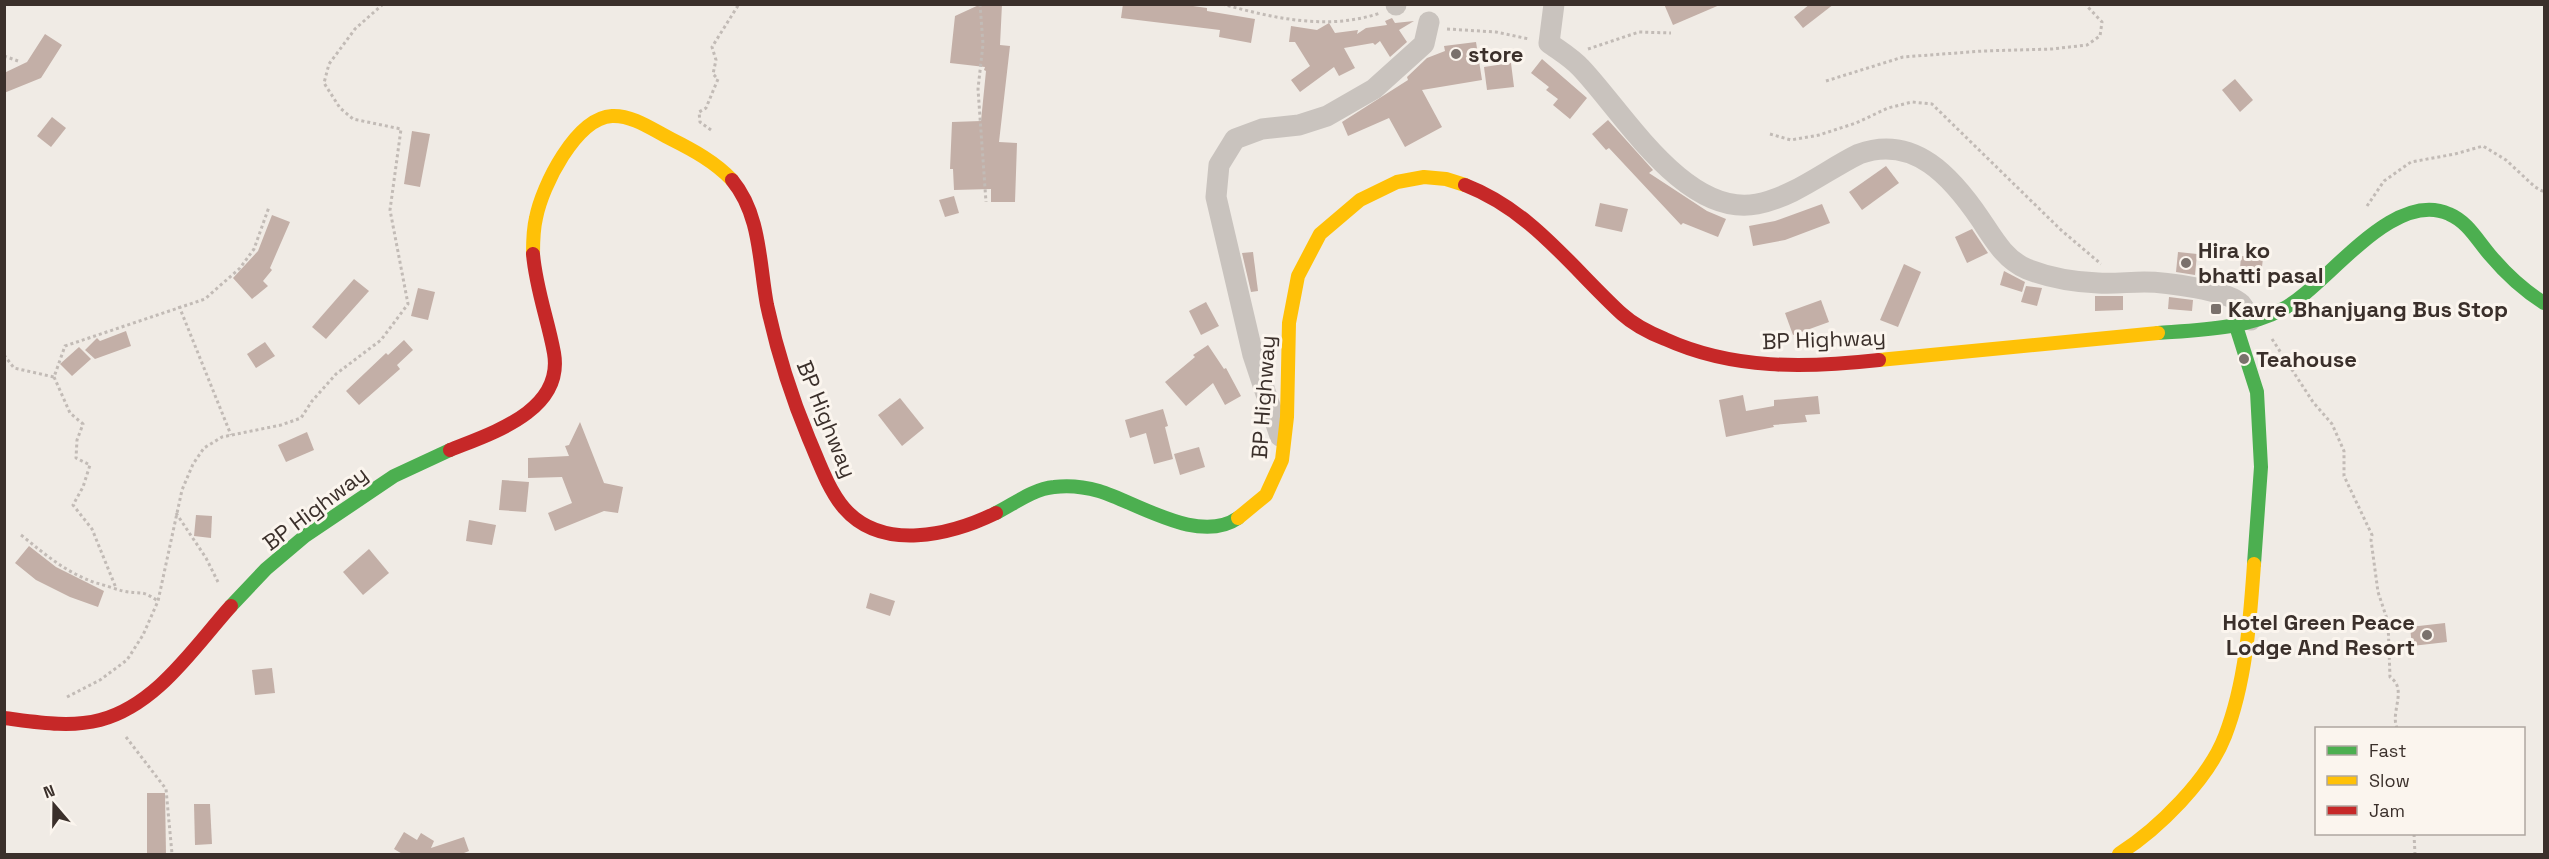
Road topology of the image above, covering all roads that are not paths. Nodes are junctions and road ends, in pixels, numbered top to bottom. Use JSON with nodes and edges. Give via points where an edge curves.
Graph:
{"nodes":[{"id":1,"x":1554,"y":4,"type":"edge"},
{"id":2,"x":1429,"y":22,"type":"dead end"},
{"id":3,"x":2544,"y":303,"type":"edge"},
{"id":4,"x":2243,"y":322,"type":"junction"},
{"id":5,"x":1284,"y":450,"type":"junction"},
{"id":6,"x":4,"y":718,"type":"edge"},
{"id":7,"x":2119,"y":855,"type":"edge"}],
"edges":[{"from":1,"to":4,"type":"street","via":[[1549,43],[1569,56],[1637,137],[1686,183],[1710,197],[1755,205],[1773,200],[1859,154],[1874,149],[1905,150],[1942,174],[1966,199],[2000,248],[2023,267],[2049,277],[2100,284],[2168,283],[2212,292],[2241,304]]},
{"from":2,"to":5,"type":"street","via":[[1424,44],[1374,89],[1327,116],[1299,125],[1262,129],[1235,139],[1219,165],[1216,197],[1228,254],[1253,354]]},
{"from":3,"to":4,"type":"main road","name":"BP Highway","via":[[2515,283],[2467,224],[2444,211],[2424,210],[2375,231],[2292,304]]},
{"from":4,"to":5,"type":"main road","name":"BP Highway","via":[[2205,329],[1804,366],[1732,362],[1683,348],[1625,317],[1555,245],[1504,204],[1446,180],[1406,179],[1356,202],[1329,221],[1300,266],[1288,313]]},
{"from":4,"to":7,"type":"main road","via":[[2257,392],[2261,467],[2251,606],[2239,685],[2225,737],[2202,776],[2169,813]]},
{"from":5,"to":6,"type":"main road","name":"BP Highway","via":[[1273,488],[1260,502],[1234,520],[1210,527],[1188,526],[1084,486],[1062,485],[1039,490],[946,534],[914,536],[868,528],[851,517],[838,501],[785,376],[769,314],[753,220],[737,186],[694,151],[633,119],[606,117],[582,128],[554,170],[536,209],[533,268],[556,373],[542,401],[510,423],[400,471],[287,550],[170,675],[110,718],[80,722]]}]}
